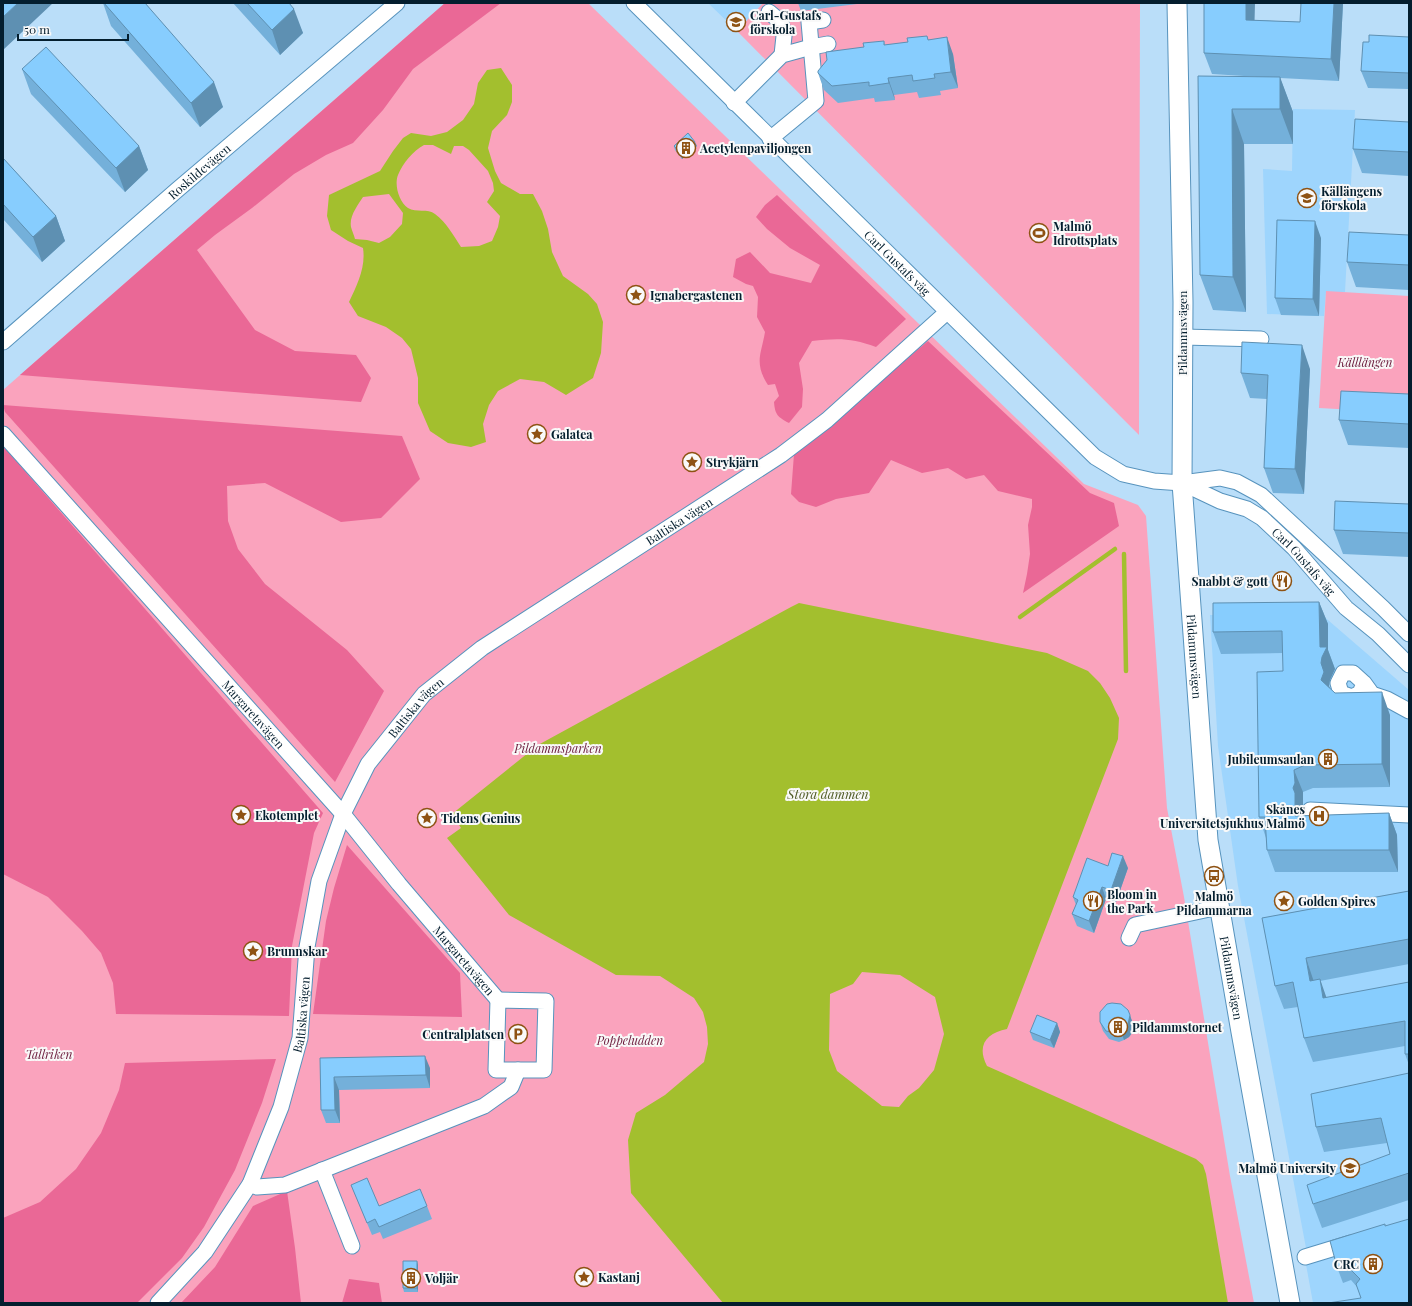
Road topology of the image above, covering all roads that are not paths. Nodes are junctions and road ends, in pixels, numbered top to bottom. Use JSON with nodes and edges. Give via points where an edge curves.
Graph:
{"nodes":[{"id":1,"x":397,"y":3,"type":"edge"},
{"id":2,"x":634,"y":3,"type":"edge"},
{"id":3,"x":1177,"y":3,"type":"edge"},
{"id":4,"x":768,"y":12,"type":"dead end"},
{"id":5,"x":823,"y":20,"type":"dead end"},
{"id":6,"x":828,"y":44,"type":"dead end"},
{"id":7,"x":811,"y":47,"type":"junction"},
{"id":8,"x":782,"y":55,"type":"junction"},
{"id":9,"x":734,"y":103,"type":"junction"},
{"id":10,"x":770,"y":139,"type":"junction"},
{"id":11,"x":947,"y":312,"type":"junction"},
{"id":12,"x":1182,"y":337,"type":"junction"},
{"id":13,"x":1261,"y":339,"type":"dead end"},
{"id":14,"x":3,"y":342,"type":"edge"},
{"id":15,"x":3,"y":434,"type":"edge"},
{"id":16,"x":1182,"y":482,"type":"junction"},
{"id":17,"x":1409,"y":634,"type":"edge"},
{"id":18,"x":1409,"y":665,"type":"edge"},
{"id":19,"x":1364,"y":683,"type":"dead end"},
{"id":20,"x":1409,"y":711,"type":"edge"},
{"id":21,"x":1310,"y":810,"type":"dead end"},
{"id":22,"x":343,"y":814,"type":"junction"},
{"id":23,"x":1409,"y":815,"type":"edge"},
{"id":24,"x":1220,"y":907,"type":"junction"},
{"id":25,"x":1128,"y":938,"type":"dead end"},
{"id":26,"x":498,"y":1000,"type":"junction"},
{"id":27,"x":518,"y":1070,"type":"junction"},
{"id":28,"x":322,"y":1170,"type":"junction"},
{"id":29,"x":250,"y":1184,"type":"junction"},
{"id":30,"x":1364,"y":1239,"type":"edge"},
{"id":31,"x":352,"y":1246,"type":"dead end"},
{"id":32,"x":1305,"y":1257,"type":"dead end"},
{"id":33,"x":158,"y":1303,"type":"edge"},
{"id":34,"x":1290,"y":1303,"type":"edge"}],
"edges":[{"from":1,"to":14,"type":"street","name":"Roskildevägen"},
{"from":2,"to":9,"type":"street","name":"Carl Gustafs väg"},
{"from":3,"to":12,"type":"main road","name":"Pildammsvägen"},
{"from":4,"to":8,"type":"street","via":[[781,22],[784,36]]},
{"from":5,"to":7,"type":"street","via":[[809,22]]},
{"from":6,"to":7,"type":"street"},
{"from":7,"to":8,"type":"street"},
{"from":7,"to":10,"type":"street","via":[[816,101]]},
{"from":8,"to":9,"type":"street"},
{"from":9,"to":10,"type":"street","name":"Carl Gustafs väg"},
{"from":10,"to":11,"type":"street","name":"Carl Gustafs väg"},
{"from":11,"to":16,"type":"street","name":"Carl Gustafs väg","via":[[1095,458],[1123,474],[1154,481]]},
{"from":11,"to":22,"type":"street","name":"Baltiska vägen","via":[[827,420],[781,455],[482,648],[424,694],[368,764]]},
{"from":12,"to":13,"type":"street"},
{"from":12,"to":16,"type":"main road","name":"Pildammsvägen"},
{"from":15,"to":22,"type":"street","name":"Margaretavägen"},
{"from":16,"to":17,"type":"street","name":"Carl Gustafs väg","via":[[1220,478],[1237,482],[1261,495]]},
{"from":16,"to":18,"type":"street","name":"Carl Gustafs väg","via":[[1220,501],[1247,508],[1262,518],[1294,548],[1346,608],[1378,634]]},
{"from":16,"to":24,"type":"main road","name":"Pildammsvägen","via":[[1208,840]]},
{"from":19,"to":20,"type":"street","via":[[1372,694]]},
{"from":21,"to":23,"type":"street"},
{"from":22,"to":26,"type":"street","name":"Margaretavägen","via":[[398,884]]},
{"from":22,"to":29,"type":"street","name":"Baltiska vägen","via":[[319,881],[307,947],[300,1038],[281,1107]]},
{"from":24,"to":25,"type":"street","via":[[1135,925]]},
{"from":24,"to":34,"type":"main road","name":"Pildammsvägen"},
{"from":26,"to":27,"type":"street","via":[[496,1070]]},
{"from":26,"to":27,"type":"street","via":[[546,1001],[544,1070]]},
{"from":27,"to":28,"type":"street","via":[[511,1087],[484,1106]]},
{"from":28,"to":29,"type":"street","via":[[284,1185],[257,1187]]},
{"from":28,"to":31,"type":"street"},
{"from":29,"to":33,"type":"street","name":"Baltiska vägen","via":[[205,1252]]},
{"from":30,"to":32,"type":"street"}]}
